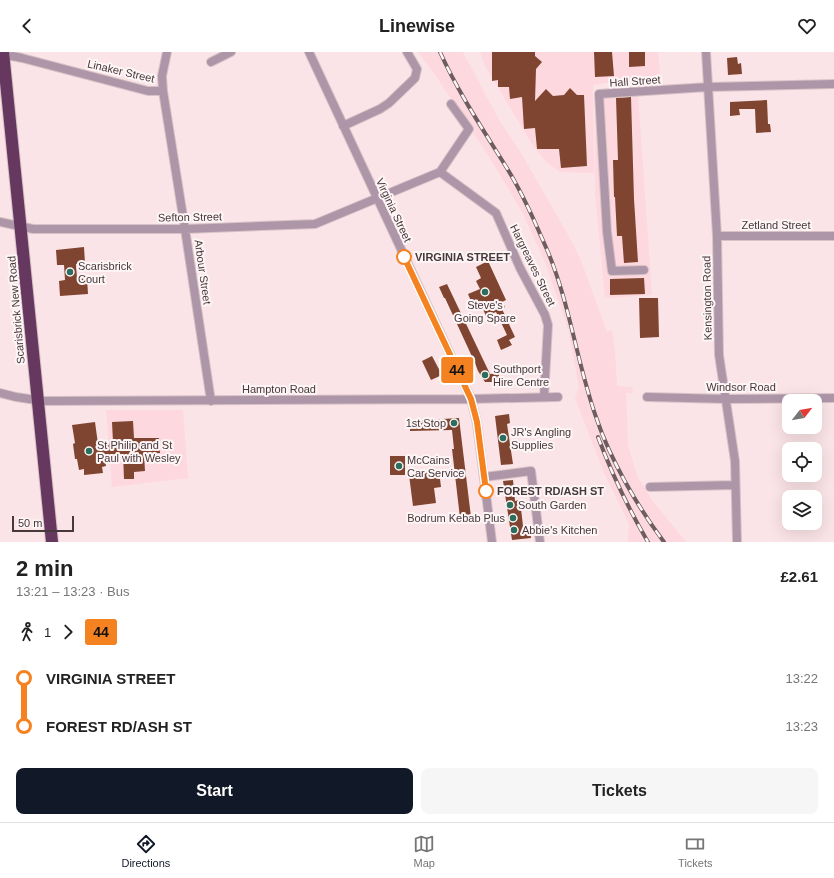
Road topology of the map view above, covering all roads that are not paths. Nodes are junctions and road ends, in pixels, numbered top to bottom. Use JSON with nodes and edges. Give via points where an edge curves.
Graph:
{"nodes":[{"id":1,"x":167,"y":52,"type":"edge"},
{"id":2,"x":231,"y":52,"type":"edge"},
{"id":3,"x":309,"y":52,"type":"edge"},
{"id":4,"x":407,"y":52,"type":"edge"},
{"id":5,"x":706,"y":52,"type":"edge"},
{"id":6,"x":4,"y":55,"type":"edge"},
{"id":7,"x":211,"y":62,"type":"dead end"},
{"id":8,"x":834,"y":84,"type":"edge"},
{"id":9,"x":708,"y":87,"type":"junction"},
{"id":10,"x":163,"y":91,"type":"junction"},
{"id":11,"x":451,"y":104,"type":"dead end"},
{"id":12,"x":343,"y":126,"type":"junction"},
{"id":13,"x":440,"y":172,"type":"junction"},
{"id":14,"x":376,"y":198,"type":"junction"},
{"id":15,"x":0,"y":222,"type":"edge"},
{"id":16,"x":22,"y":227,"type":"junction"},
{"id":17,"x":185,"y":229,"type":"junction"},
{"id":18,"x":717,"y":236,"type":"junction"},
{"id":19,"x":834,"y":236,"type":"edge"},
{"id":20,"x":644,"y":270,"type":"dead end"},
{"id":21,"x":0,"y":393,"type":"edge"},
{"id":22,"x":544,"y":397,"type":"junction"},
{"id":23,"x":558,"y":397,"type":"dead end"},
{"id":24,"x":647,"y":397,"type":"dead end"},
{"id":25,"x":834,"y":398,"type":"edge"},
{"id":26,"x":471,"y":399,"type":"junction"},
{"id":27,"x":726,"y":399,"type":"junction"},
{"id":28,"x":37,"y":400,"type":"junction"},
{"id":29,"x":211,"y":401,"type":"junction"},
{"id":30,"x":484,"y":477,"type":"junction"},
{"id":31,"x":735,"y":485,"type":"junction"},
{"id":32,"x":650,"y":487,"type":"dead end"},
{"id":33,"x":52,"y":542,"type":"edge"},
{"id":34,"x":492,"y":542,"type":"edge"},
{"id":35,"x":540,"y":542,"type":"edge"},
{"id":36,"x":736,"y":542,"type":"edge"}],
"edges":[{"from":1,"to":10,"type":"street","name":"Arbour Street","via":[[162,76]]},
{"from":2,"to":7,"type":"street"},
{"from":3,"to":12,"type":"street","name":"Virginia Street"},
{"from":4,"to":12,"type":"street","via":[[416,69],[416,78],[380,109]]},
{"from":5,"to":9,"type":"street","name":"Kensington Road"},
{"from":6,"to":10,"type":"street","name":"Linaker Street","via":[[148,90]]},
{"from":6,"to":16,"type":"highway","name":"Scarisbrick New Road"},
{"from":8,"to":9,"type":"street","name":"Hall Street"},
{"from":9,"to":18,"type":"street","name":"Kensington Road"},
{"from":9,"to":20,"type":"street","name":"Hall Street","via":[[599,94],[606,232],[612,271]]},
{"from":10,"to":17,"type":"street","name":"Arbour Street"},
{"from":11,"to":13,"type":"street","via":[[469,129]]},
{"from":12,"to":14,"type":"street","name":"Virginia Street"},
{"from":13,"to":14,"type":"street","name":"Sefton Street"},
{"from":13,"to":22,"type":"street","name":"Hargreaves Street","via":[[496,214],[545,315],[548,325]]},
{"from":14,"to":17,"type":"street","name":"Sefton Street","via":[[315,224]]},
{"from":14,"to":26,"type":"street","name":"Virginia Street"},
{"from":15,"to":16,"type":"street","name":"Sefton Street"},
{"from":16,"to":17,"type":"street","name":"Sefton Street"},
{"from":16,"to":28,"type":"highway","name":"Scarisbrick New Road"},
{"from":17,"to":29,"type":"street","name":"Arbour Street"},
{"from":18,"to":19,"type":"street","name":"Zetland Street"},
{"from":18,"to":27,"type":"street","name":"Kensington Road","via":[[719,355]]},
{"from":21,"to":28,"type":"street","name":"Hampton Road"},
{"from":22,"to":23,"type":"street","name":"Hampton Road"},
{"from":22,"to":26,"type":"street","name":"Hampton Road"},
{"from":24,"to":27,"type":"street","name":"Windsor Road"},
{"from":25,"to":27,"type":"street","name":"Windsor Road"},
{"from":26,"to":29,"type":"street","name":"Hampton Road"},
{"from":26,"to":30,"type":"street","name":"Virginia Street","via":[[477,422]]},
{"from":27,"to":31,"type":"street","name":"Kensington Road","via":[[735,461]]},
{"from":28,"to":29,"type":"street","name":"Hampton Road"},
{"from":28,"to":33,"type":"highway","name":"Scarisbrick New Road"},
{"from":30,"to":34,"type":"street","name":"Virginia Street"},
{"from":30,"to":35,"type":"street","via":[[531,471]]},
{"from":31,"to":32,"type":"street"},
{"from":31,"to":36,"type":"street","name":"Kensington Road"}]}
